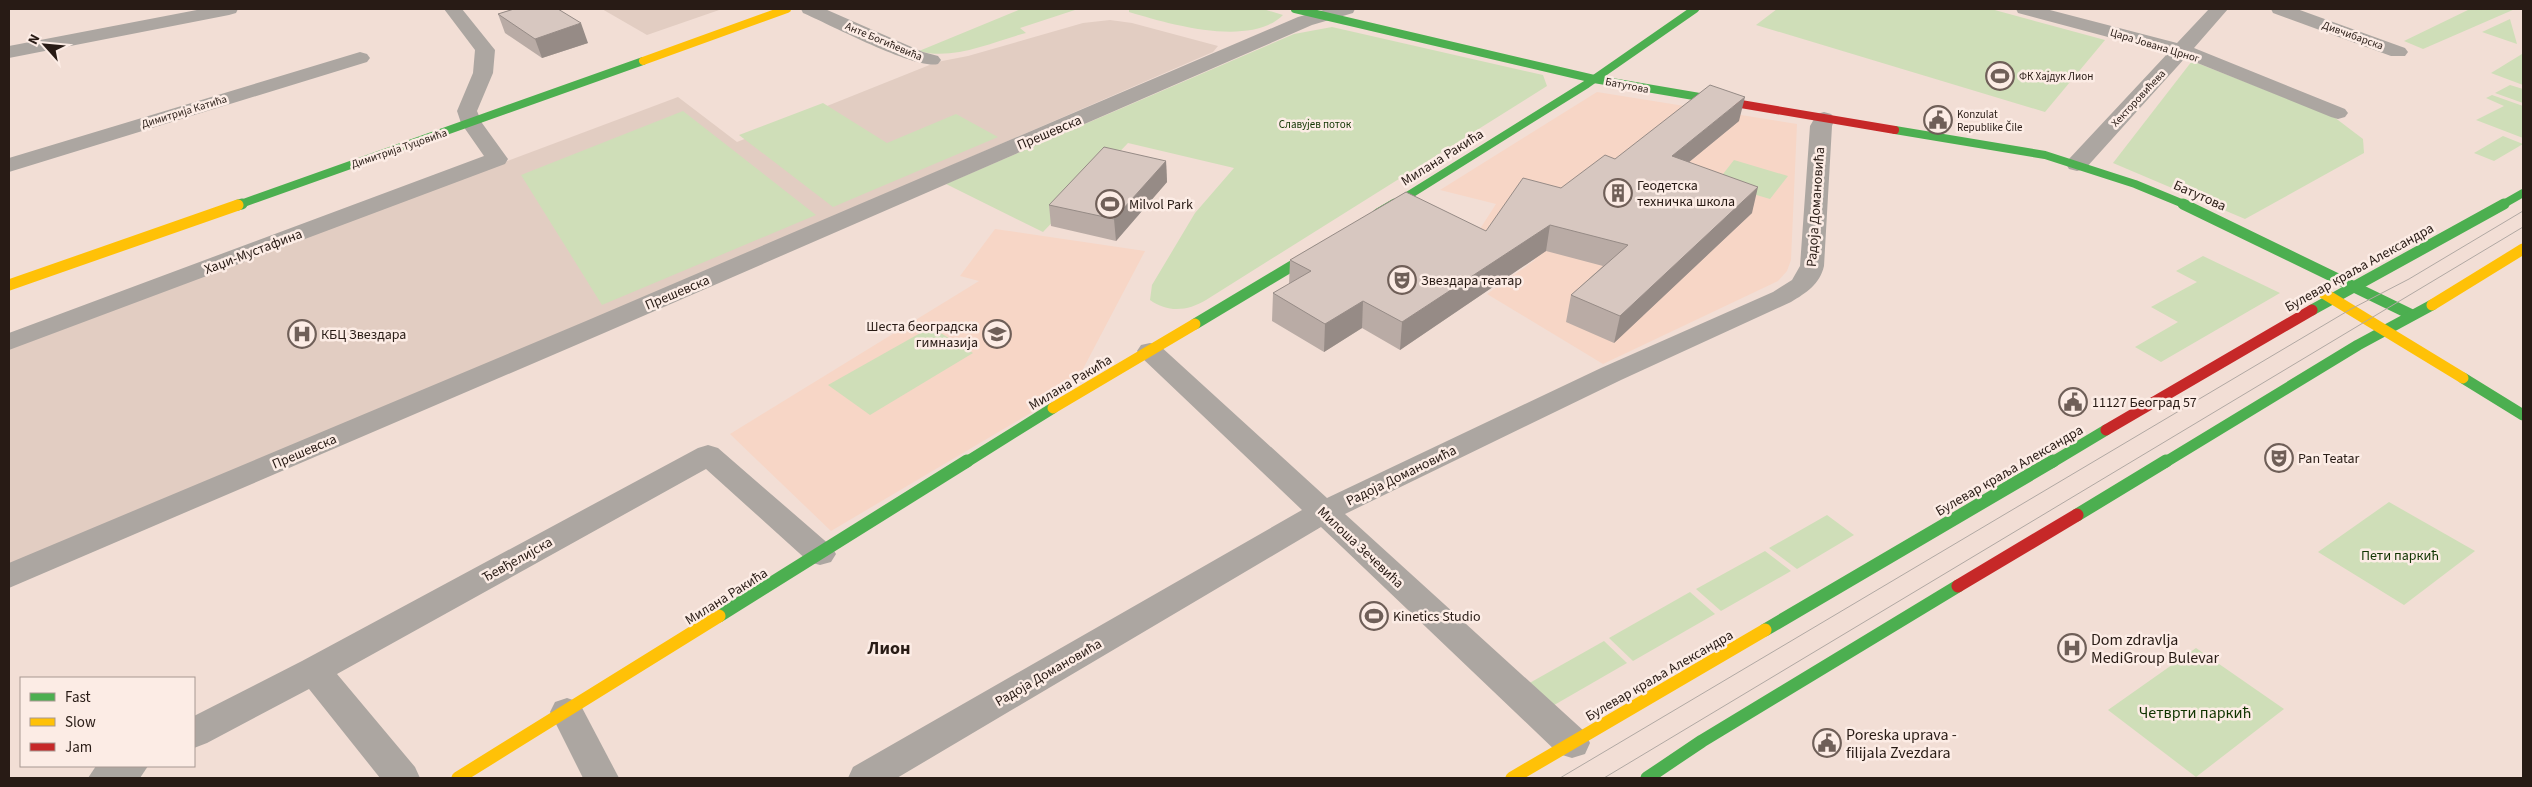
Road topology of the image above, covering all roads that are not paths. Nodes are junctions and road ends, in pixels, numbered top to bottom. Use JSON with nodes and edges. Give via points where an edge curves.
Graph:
{"nodes":[{"id":1,"x":230,"y":9,"type":"edge"},
{"id":2,"x":453,"y":9,"type":"edge"},
{"id":3,"x":756,"y":9,"type":"edge"},
{"id":4,"x":787,"y":9,"type":"edge"},
{"id":5,"x":810,"y":9,"type":"edge"},
{"id":6,"x":1295,"y":9,"type":"edge"},
{"id":7,"x":1346,"y":9,"type":"edge"},
{"id":8,"x":1695,"y":9,"type":"edge"},
{"id":9,"x":2024,"y":9,"type":"edge"},
{"id":10,"x":2219,"y":9,"type":"edge"},
{"id":11,"x":2280,"y":9,"type":"edge"},
{"id":12,"x":1322,"y":16,"type":"junction"},
{"id":13,"x":2181,"y":50,"type":"junction"},
{"id":14,"x":9,"y":52,"type":"edge"},
{"id":15,"x":2398,"y":52,"type":"dead end"},
{"id":16,"x":360,"y":58,"type":"dead end"},
{"id":17,"x":931,"y":60,"type":"dead end"},
{"id":18,"x":1594,"y":79,"type":"junction"},
{"id":19,"x":2338,"y":113,"type":"dead end"},
{"id":20,"x":466,"y":116,"type":"junction"},
{"id":21,"x":1824,"y":118,"type":"junction"},
{"id":22,"x":1962,"y":141,"type":"junction"},
{"id":23,"x":2077,"y":164,"type":"junction"},
{"id":24,"x":9,"y":165,"type":"edge"},
{"id":25,"x":2109,"y":188,"type":"dead end"},
{"id":26,"x":2523,"y":193,"type":"edge"},
{"id":27,"x":1370,"y":219,"type":"edge"},
{"id":28,"x":1329,"y":244,"type":"edge"},
{"id":29,"x":2523,"y":249,"type":"edge"},
{"id":30,"x":2308,"y":284,"type":"dead end"},
{"id":31,"x":9,"y":285,"type":"edge"},
{"id":32,"x":2354,"y":287,"type":"junction"},
{"id":33,"x":2333,"y":299,"type":"junction"},
{"id":34,"x":2412,"y":315,"type":"junction"},
{"id":35,"x":2386,"y":330,"type":"junction"},
{"id":36,"x":9,"y":342,"type":"edge"},
{"id":37,"x":1150,"y":351,"type":"junction"},
{"id":38,"x":2523,"y":415,"type":"edge"},
{"id":39,"x":1323,"y":512,"type":"junction"},
{"id":40,"x":820,"y":554,"type":"junction"},
{"id":41,"x":9,"y":576,"type":"edge"},
{"id":42,"x":314,"y":671,"type":"junction"},
{"id":43,"x":567,"y":712,"type":"junction"},
{"id":44,"x":195,"y":732,"type":"edge"},
{"id":45,"x":1572,"y":743,"type":"junction"},
{"id":46,"x":128,"y":767,"type":"edge"},
{"id":47,"x":106,"y":778,"type":"edge"},
{"id":48,"x":402,"y":778,"type":"edge"},
{"id":49,"x":458,"y":778,"type":"edge"},
{"id":50,"x":601,"y":778,"type":"edge"},
{"id":51,"x":866,"y":778,"type":"edge"},
{"id":52,"x":1512,"y":778,"type":"edge"},
{"id":53,"x":1647,"y":778,"type":"edge"}],
"edges":[{"from":1,"to":14,"type":"street"},
{"from":2,"to":20,"type":"street","via":[[485,50],[486,56]]},
{"from":3,"to":20,"type":"main road","name":"Димитрија Туцовића"},
{"from":4,"to":20,"type":"main road","name":"Димитрија Туцовића"},
{"from":5,"to":17,"type":"street","name":"Анте Богићевића"},
{"from":6,"to":12,"type":"main road","name":"Батутова"},
{"from":7,"to":12,"type":"street","name":"Прешевска"},
{"from":8,"to":18,"type":"main road","name":"Милана Ракића"},
{"from":9,"to":13,"type":"street","name":"Цара Јована Црног"},
{"from":10,"to":13,"type":"street","name":"Хекторовићева"},
{"from":11,"to":15,"type":"street","name":"Дивчибарска"},
{"from":12,"to":18,"type":"main road","name":"Батутова"},
{"from":12,"to":41,"type":"street","name":"Прешевска"},
{"from":13,"to":19,"type":"street","name":"Цара Јована Црног"},
{"from":13,"to":23,"type":"street","name":"Хекторовићева"},
{"from":16,"to":24,"type":"street","name":"Димитрија Катића"},
{"from":18,"to":21,"type":"main road","name":"Батутова"},
{"from":18,"to":27,"type":"main road","name":"Милана Ракића"},
{"from":20,"to":31,"type":"main road","name":"Димитрија Туцовића"},
{"from":20,"to":36,"type":"street","name":"Хаџи-Мустафина","via":[[497,159]]},
{"from":21,"to":22,"type":"main road","name":"Батутова"},
{"from":21,"to":39,"type":"street","name":"Радоја Домановића","via":[[1812,266],[1806,282],[1782,297],[1611,374]]},
{"from":22,"to":23,"type":"main road","name":"Батутова","via":[[2045,155]]},
{"from":22,"to":25,"type":"main road","name":"Батутова"},
{"from":23,"to":32,"type":"main road","name":"Батутова","via":[[2201,211]]},
{"from":26,"to":32,"type":"main road","name":"Булевар краља Александра"},
{"from":28,"to":37,"type":"main road","name":"Милана Ракића"},
{"from":29,"to":34,"type":"main road"},
{"from":30,"to":33,"type":"main road"},
{"from":32,"to":33,"type":"main road","name":"Булевар краља Александра"},
{"from":32,"to":34,"type":"main road","name":"Батутова"},
{"from":33,"to":35,"type":"main road"},
{"from":33,"to":45,"type":"main road","name":"Булевар краља Александра"},
{"from":34,"to":35,"type":"main road"},
{"from":35,"to":38,"type":"main road"},
{"from":35,"to":53,"type":"main road","via":[[1719,731]]},
{"from":37,"to":39,"type":"street","name":"Милоша Зечевића"},
{"from":37,"to":40,"type":"main road","name":"Милана Ракића"},
{"from":39,"to":45,"type":"street","name":"Милоша Зечевића"},
{"from":39,"to":51,"type":"street","name":"Радоја Домановића"},
{"from":40,"to":42,"type":"street","name":"Ђевђелијска","via":[[708,455]]},
{"from":40,"to":43,"type":"main road","name":"Милана Ракића"},
{"from":42,"to":44,"type":"street","name":"Ђевђелијска"},
{"from":42,"to":48,"type":"street"},
{"from":43,"to":49,"type":"main road","name":"Милана Ракића"},
{"from":43,"to":50,"type":"street"},
{"from":45,"to":52,"type":"main road","name":"Булевар краља Александра"},
{"from":46,"to":47,"type":"street"}]}
